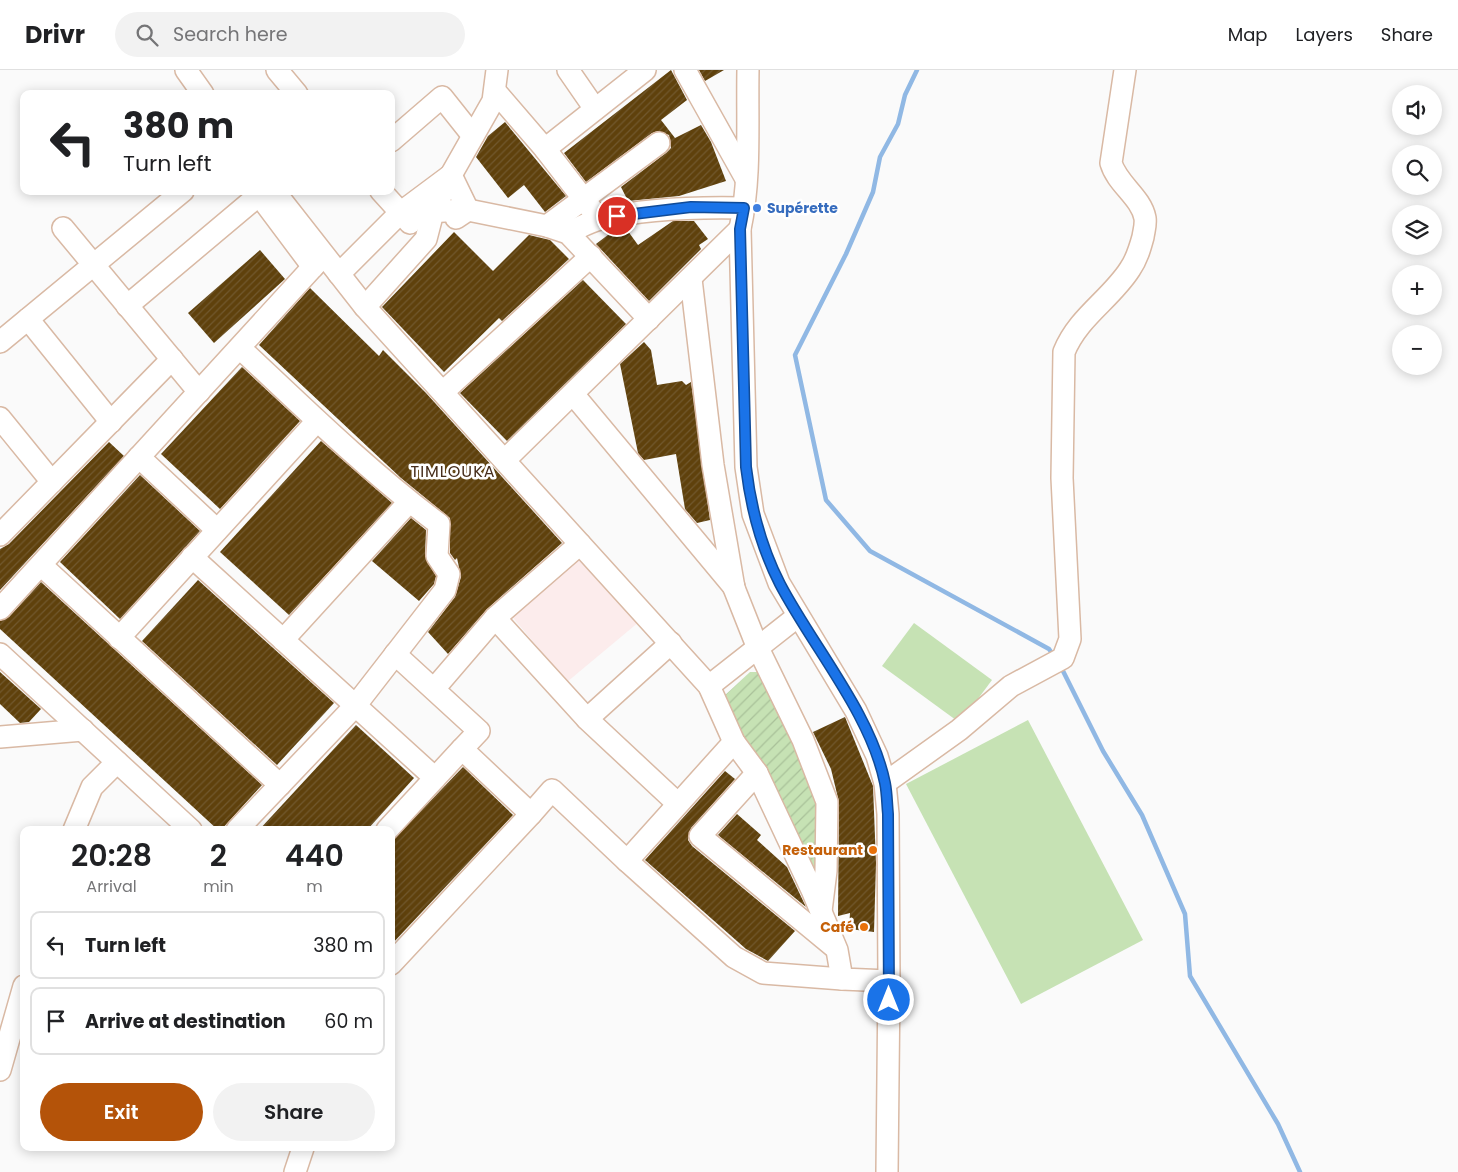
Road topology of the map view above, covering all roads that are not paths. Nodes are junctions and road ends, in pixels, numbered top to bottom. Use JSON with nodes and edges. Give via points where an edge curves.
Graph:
{"nodes":[{"id":1,"x":186,"y":70,"type":"edge"},
{"id":2,"x":277,"y":70,"type":"edge"},
{"id":3,"x":497,"y":70,"type":"edge"},
{"id":4,"x":568,"y":70,"type":"edge"},
{"id":5,"x":645,"y":70,"type":"edge"},
{"id":6,"x":685,"y":70,"type":"edge"},
{"id":7,"x":748,"y":70,"type":"edge"},
{"id":8,"x":1126,"y":70,"type":"edge"},
{"id":9,"x":200,"y":90,"type":"edge"},
{"id":10,"x":293,"y":90,"type":"edge"},
{"id":11,"x":495,"y":92,"type":"junction"},
{"id":12,"x":595,"y":109,"type":"junction"},
{"id":13,"x":473,"y":136,"type":"junction"},
{"id":14,"x":395,"y":138,"type":"edge"},
{"id":15,"x":659,"y":143,"type":"dead end"},
{"id":16,"x":545,"y":149,"type":"junction"},
{"id":17,"x":451,"y":175,"type":"junction"},
{"id":18,"x":746,"y":178,"type":"junction"},
{"id":19,"x":178,"y":195,"type":"edge"},
{"id":20,"x":261,"y":195,"type":"edge"},
{"id":21,"x":265,"y":195,"type":"edge"},
{"id":22,"x":385,"y":195,"type":"edge"},
{"id":23,"x":584,"y":200,"type":"junction"},
{"id":24,"x":744,"y":208,"type":"junction"},
{"id":25,"x":468,"y":210,"type":"junction"},
{"id":26,"x":433,"y":212,"type":"junction"},
{"id":27,"x":400,"y":213,"type":"junction"},
{"id":28,"x":599,"y":219,"type":"junction"},
{"id":29,"x":547,"y":226,"type":"junction"},
{"id":30,"x":62,"y":228,"type":"dead end"},
{"id":31,"x":740,"y":229,"type":"junction"},
{"id":32,"x":568,"y":233,"type":"junction"},
{"id":33,"x":426,"y":239,"type":"junction"},
{"id":34,"x":590,"y":256,"type":"junction"},
{"id":35,"x":318,"y":262,"type":"junction"},
{"id":36,"x":95,"y":265,"type":"junction"},
{"id":37,"x":339,"y":274,"type":"junction"},
{"id":38,"x":691,"y":279,"type":"junction"},
{"id":39,"x":128,"y":306,"type":"junction"},
{"id":40,"x":365,"y":307,"type":"junction"},
{"id":41,"x":28,"y":319,"type":"junction"},
{"id":42,"x":650,"y":319,"type":"junction"},
{"id":43,"x":0,"y":342,"type":"edge"},
{"id":44,"x":240,"y":348,"type":"junction"},
{"id":45,"x":172,"y":360,"type":"junction"},
{"id":46,"x":199,"y":392,"type":"junction"},
{"id":47,"x":443,"y":392,"type":"junction"},
{"id":48,"x":573,"y":394,"type":"junction"},
{"id":49,"x":0,"y":418,"type":"edge"},
{"id":50,"x":317,"y":421,"type":"junction"},
{"id":51,"x":111,"y":422,"type":"junction"},
{"id":52,"x":139,"y":457,"type":"junction"},
{"id":53,"x":504,"y":460,"type":"junction"},
{"id":54,"x":52,"y":482,"type":"junction"},
{"id":55,"x":409,"y":502,"type":"junction"},
{"id":56,"x":217,"y":530,"type":"junction"},
{"id":57,"x":0,"y":535,"type":"edge"},
{"id":58,"x":580,"y":544,"type":"junction"},
{"id":59,"x":192,"y":557,"type":"junction"},
{"id":60,"x":41,"y":565,"type":"junction"},
{"id":61,"x":734,"y":588,"type":"junction"},
{"id":62,"x":0,"y":609,"type":"edge"},
{"id":63,"x":798,"y":616,"type":"junction"},
{"id":64,"x":495,"y":618,"type":"junction"},
{"id":65,"x":119,"y":638,"type":"junction"},
{"id":66,"x":283,"y":640,"type":"junction"},
{"id":67,"x":671,"y":643,"type":"junction"},
{"id":68,"x":757,"y":646,"type":"junction"},
{"id":69,"x":0,"y":654,"type":"edge"},
{"id":70,"x":395,"y":654,"type":"junction"},
{"id":71,"x":709,"y":686,"type":"junction"},
{"id":72,"x":434,"y":689,"type":"junction"},
{"id":73,"x":355,"y":706,"type":"junction"},
{"id":74,"x":587,"y":719,"type":"junction"},
{"id":75,"x":82,"y":730,"type":"junction"},
{"id":76,"x":0,"y":737,"type":"edge"},
{"id":77,"x":734,"y":742,"type":"junction"},
{"id":78,"x":462,"y":749,"type":"junction"},
{"id":79,"x":117,"y":762,"type":"junction"},
{"id":80,"x":757,"y":773,"type":"junction"},
{"id":81,"x":435,"y":778,"type":"junction"},
{"id":82,"x":885,"y":783,"type":"junction"},
{"id":83,"x":280,"y":785,"type":"junction"},
{"id":84,"x":677,"y":803,"type":"junction"},
{"id":85,"x":531,"y":814,"type":"junction"},
{"id":86,"x":76,"y":826,"type":"edge"},
{"id":87,"x":187,"y":826,"type":"edge"},
{"id":88,"x":241,"y":826,"type":"edge"},
{"id":89,"x":391,"y":826,"type":"edge"},
{"id":90,"x":627,"y":861,"type":"junction"},
{"id":91,"x":821,"y":913,"type":"junction"},
{"id":92,"x":837,"y":950,"type":"junction"},
{"id":93,"x":395,"y":960,"type":"edge"},
{"id":94,"x":842,"y":979,"type":"junction"},
{"id":95,"x":890,"y":981,"type":"junction"},
{"id":96,"x":20,"y":1000,"type":"edge"},
{"id":97,"x":0,"y":1070,"type":"edge"},
{"id":98,"x":302,"y":1151,"type":"edge"},
{"id":99,"x":295,"y":1172,"type":"edge"},
{"id":100,"x":887,"y":1172,"type":"edge"}],
"edges":[{"from":1,"to":9,"type":"street"},
{"from":2,"to":10,"type":"street"},
{"from":3,"to":11,"type":"street"},
{"from":4,"to":12,"type":"street"},
{"from":5,"to":12,"type":"street"},
{"from":6,"to":18,"type":"street"},
{"from":7,"to":18,"type":"street"},
{"from":8,"to":82,"type":"street","via":[[1111,164],[1113,172],[1141,209],[1146,225],[1138,254],[1129,271],[1086,318],[1064,352],[1062,478],[1068,650],[1063,658],[1011,686],[959,730]]},
{"from":11,"to":13,"type":"street"},
{"from":11,"to":16,"type":"street"},
{"from":12,"to":16,"type":"street"},
{"from":13,"to":14,"type":"street","via":[[442,97]]},
{"from":13,"to":17,"type":"street"},
{"from":15,"to":23,"type":"street"},
{"from":16,"to":23,"type":"street"},
{"from":17,"to":25,"type":"street"},
{"from":17,"to":26,"type":"street"},
{"from":17,"to":27,"type":"street"},
{"from":18,"to":24,"type":"street"},
{"from":19,"to":36,"type":"street"},
{"from":20,"to":39,"type":"street"},
{"from":21,"to":35,"type":"street"},
{"from":22,"to":27,"type":"street"},
{"from":23,"to":28,"type":"street"},
{"from":23,"to":29,"type":"street"},
{"from":24,"to":28,"type":"street","via":[[691,207]]},
{"from":24,"to":31,"type":"street"},
{"from":25,"to":26,"type":"street"},
{"from":25,"to":29,"type":"street"},
{"from":25,"to":33,"type":"street"},
{"from":26,"to":27,"type":"street"},
{"from":26,"to":33,"type":"street"},
{"from":27,"to":33,"type":"street"},
{"from":27,"to":37,"type":"street"},
{"from":28,"to":32,"type":"street"},
{"from":29,"to":32,"type":"street"},
{"from":30,"to":36,"type":"street"},
{"from":31,"to":38,"type":"street"},
{"from":31,"to":63,"type":"street","via":[[749,492],[768,557]]},
{"from":32,"to":34,"type":"street"},
{"from":33,"to":40,"type":"street"},
{"from":34,"to":42,"type":"street"},
{"from":34,"to":47,"type":"street"},
{"from":35,"to":37,"type":"street"},
{"from":35,"to":44,"type":"street"},
{"from":36,"to":39,"type":"street"},
{"from":36,"to":41,"type":"street"},
{"from":37,"to":40,"type":"street"},
{"from":38,"to":42,"type":"street"},
{"from":38,"to":61,"type":"street","via":[[713,465]]},
{"from":39,"to":45,"type":"street"},
{"from":40,"to":47,"type":"street"},
{"from":41,"to":43,"type":"street"},
{"from":41,"to":51,"type":"street"},
{"from":42,"to":48,"type":"street"},
{"from":44,"to":46,"type":"street"},
{"from":44,"to":50,"type":"street"},
{"from":45,"to":46,"type":"street"},
{"from":45,"to":51,"type":"street"},
{"from":46,"to":52,"type":"street"},
{"from":47,"to":53,"type":"street"},
{"from":48,"to":53,"type":"street"},
{"from":48,"to":61,"type":"street"},
{"from":49,"to":54,"type":"street"},
{"from":50,"to":55,"type":"street"},
{"from":50,"to":56,"type":"street"},
{"from":51,"to":54,"type":"street"},
{"from":52,"to":56,"type":"street"},
{"from":52,"to":60,"type":"street"},
{"from":53,"to":58,"type":"street"},
{"from":54,"to":57,"type":"street"},
{"from":55,"to":66,"type":"street"},
{"from":55,"to":70,"type":"street","via":[[439,524],[437,556],[449,574],[445,590]]},
{"from":56,"to":59,"type":"street"},
{"from":58,"to":64,"type":"street"},
{"from":58,"to":67,"type":"street"},
{"from":59,"to":65,"type":"street"},
{"from":59,"to":66,"type":"street"},
{"from":60,"to":62,"type":"street"},
{"from":60,"to":65,"type":"street"},
{"from":61,"to":68,"type":"street"},
{"from":63,"to":68,"type":"street"},
{"from":63,"to":82,"type":"street","via":[[866,730]]},
{"from":64,"to":72,"type":"street"},
{"from":64,"to":74,"type":"street"},
{"from":65,"to":83,"type":"street"},
{"from":66,"to":73,"type":"street"},
{"from":67,"to":71,"type":"street"},
{"from":67,"to":74,"type":"street"},
{"from":68,"to":71,"type":"street"},
{"from":68,"to":91,"type":"street","via":[[803,740],[827,802],[826,871]]},
{"from":69,"to":75,"type":"street"},
{"from":70,"to":72,"type":"street"},
{"from":70,"to":73,"type":"street"},
{"from":71,"to":77,"type":"street"},
{"from":72,"to":78,"type":"street","via":[[479,731]]},
{"from":73,"to":81,"type":"street"},
{"from":73,"to":83,"type":"street"},
{"from":74,"to":84,"type":"street"},
{"from":75,"to":76,"type":"street"},
{"from":75,"to":79,"type":"street"},
{"from":77,"to":80,"type":"street"},
{"from":77,"to":84,"type":"street"},
{"from":78,"to":81,"type":"street"},
{"from":78,"to":85,"type":"street"},
{"from":79,"to":86,"type":"street","via":[[92,787]]},
{"from":79,"to":87,"type":"street"},
{"from":80,"to":91,"type":"street"},
{"from":80,"to":92,"type":"street","via":[[700,836]]},
{"from":81,"to":89,"type":"street"},
{"from":82,"to":95,"type":"street"},
{"from":83,"to":88,"type":"street"},
{"from":84,"to":90,"type":"street"},
{"from":85,"to":90,"type":"street","via":[[552,790]]},
{"from":85,"to":93,"type":"street"},
{"from":90,"to":94,"type":"street","via":[[741,961],[764,973]]},
{"from":91,"to":92,"type":"street"},
{"from":92,"to":94,"type":"street"},
{"from":94,"to":95,"type":"street"},
{"from":95,"to":100,"type":"street"},
{"from":96,"to":97,"type":"street"},
{"from":98,"to":99,"type":"street"}]}
